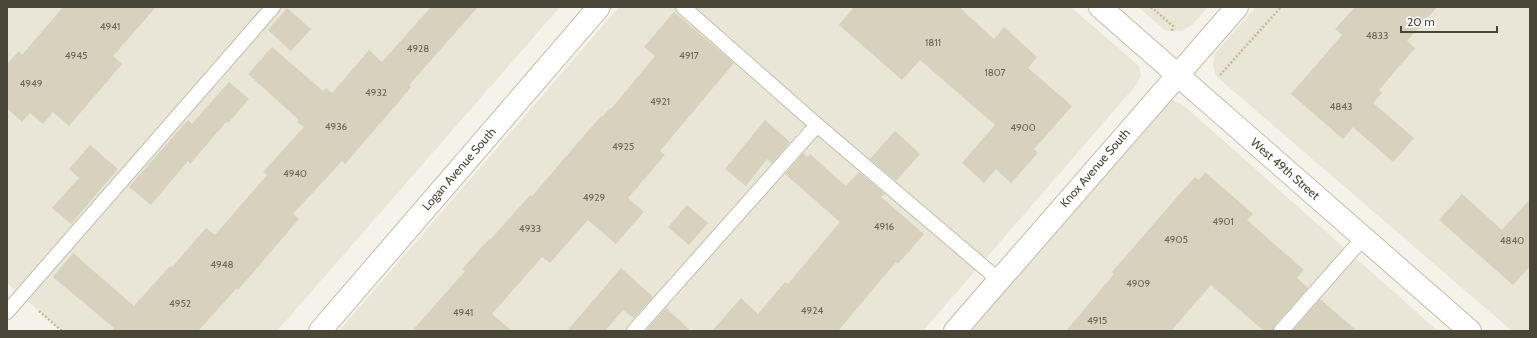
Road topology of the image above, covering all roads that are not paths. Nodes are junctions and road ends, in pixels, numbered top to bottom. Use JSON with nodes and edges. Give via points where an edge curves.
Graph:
{"nodes":[{"id":1,"x":273,"y":7,"type":"edge"},
{"id":2,"x":599,"y":7,"type":"edge"},
{"id":3,"x":683,"y":7,"type":"edge"},
{"id":4,"x":1100,"y":7,"type":"edge"},
{"id":5,"x":1237,"y":7,"type":"edge"},
{"id":6,"x":1177,"y":74,"type":"junction"},
{"id":7,"x":817,"y":124,"type":"junction"},
{"id":8,"x":1364,"y":237,"type":"junction"},
{"id":9,"x":999,"y":280,"type":"junction"},
{"id":10,"x":7,"y":312,"type":"edge"},
{"id":11,"x":320,"y":331,"type":"edge"},
{"id":12,"x":634,"y":331,"type":"edge"},
{"id":13,"x":955,"y":331,"type":"edge"},
{"id":14,"x":1281,"y":331,"type":"edge"},
{"id":15,"x":1470,"y":331,"type":"edge"}],
"edges":[{"from":1,"to":10,"type":"lane"},
{"from":2,"to":11,"type":"street","name":"Logan Avenue South"},
{"from":3,"to":7,"type":"lane"},
{"from":4,"to":6,"type":"street","name":"West 49th Street"},
{"from":5,"to":6,"type":"street","name":"Knox Avenue South"},
{"from":6,"to":8,"type":"street","name":"West 49th Street"},
{"from":6,"to":9,"type":"street","name":"Knox Avenue South"},
{"from":7,"to":9,"type":"lane"},
{"from":7,"to":12,"type":"lane"},
{"from":8,"to":14,"type":"lane"},
{"from":8,"to":15,"type":"street","name":"West 49th Street"},
{"from":9,"to":13,"type":"street","name":"Knox Avenue South"}]}
